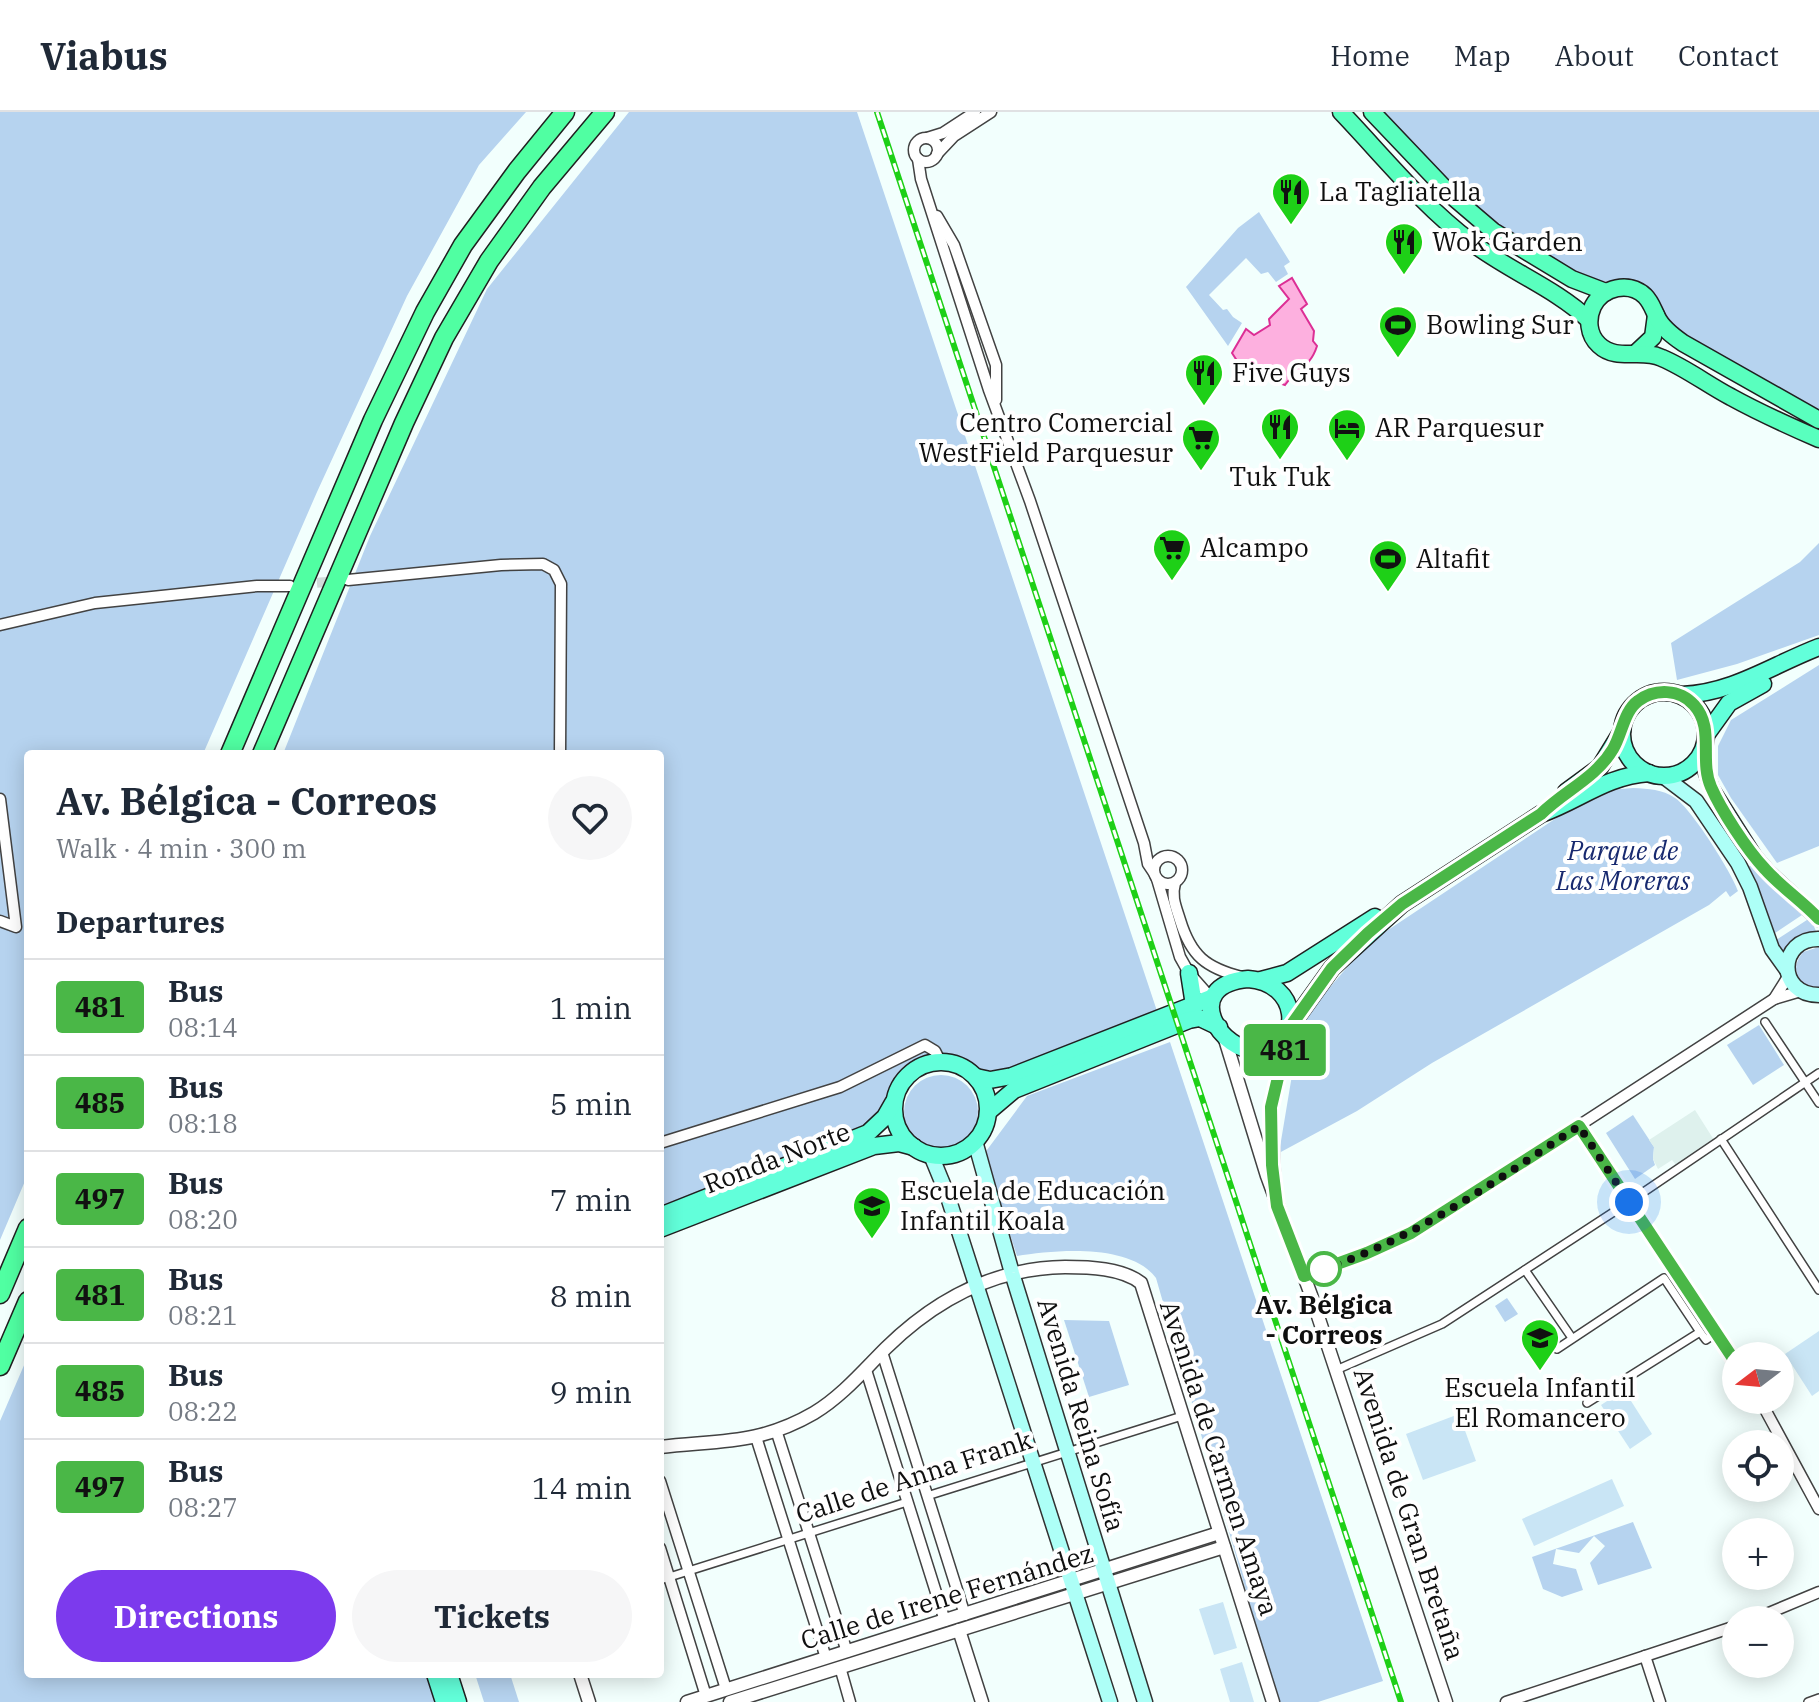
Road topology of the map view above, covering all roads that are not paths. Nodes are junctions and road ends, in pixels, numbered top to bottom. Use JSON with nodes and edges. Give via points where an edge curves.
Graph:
{"nodes":[{"id":1,"x":565,"y":112,"type":"edge"},
{"id":2,"x":605,"y":112,"type":"edge"},
{"id":3,"x":975,"y":112,"type":"edge"},
{"id":4,"x":991,"y":112,"type":"edge"},
{"id":5,"x":1341,"y":112,"type":"edge"},
{"id":6,"x":1372,"y":112,"type":"edge"},
{"id":7,"x":927,"y":138,"type":"junction"},
{"id":8,"x":937,"y":154,"type":"junction"},
{"id":9,"x":918,"y":159,"type":"junction"},
{"id":10,"x":1606,"y":292,"type":"junction"},
{"id":11,"x":1656,"y":315,"type":"junction"},
{"id":12,"x":1589,"y":320,"type":"junction"},
{"id":13,"x":1637,"y":352,"type":"junction"},
{"id":14,"x":1766,"y":415,"type":"junction"},
{"id":15,"x":1819,"y":420,"type":"edge"},
{"id":16,"x":1819,"y":439,"type":"edge"},
{"id":17,"x":1819,"y":449,"type":"edge"},
{"id":18,"x":348,"y":580,"type":"tunnel mouth"},
{"id":19,"x":290,"y":586,"type":"tunnel mouth"},
{"id":20,"x":0,"y":625,"type":"edge"},
{"id":21,"x":1819,"y":647,"type":"edge"},
{"id":22,"x":1819,"y":659,"type":"edge"},
{"id":23,"x":1682,"y":695,"type":"junction"},
{"id":24,"x":1623,"y":730,"type":"junction"},
{"id":25,"x":1705,"y":740,"type":"junction"},
{"id":26,"x":232,"y":750,"type":"edge"},
{"id":27,"x":264,"y":750,"type":"edge"},
{"id":28,"x":560,"y":750,"type":"edge"},
{"id":29,"x":1656,"y":775,"type":"junction"},
{"id":30,"x":0,"y":799,"type":"edge"},
{"id":31,"x":1541,"y":814,"type":"junction"},
{"id":32,"x":1144,"y":843,"type":"junction"},
{"id":33,"x":1163,"y":857,"type":"junction"},
{"id":34,"x":1156,"y":876,"type":"junction"},
{"id":35,"x":1175,"y":883,"type":"junction"},
{"id":36,"x":1402,"y":904,"type":"junction"},
{"id":37,"x":1819,"y":919,"type":"edge"},
{"id":38,"x":0,"y":921,"type":"edge"},
{"id":39,"x":1819,"y":939,"type":"edge"},
{"id":40,"x":1788,"y":972,"type":"junction"},
{"id":41,"x":1189,"y":973,"type":"junction"},
{"id":42,"x":1254,"y":980,"type":"junction"},
{"id":43,"x":1810,"y":993,"type":"edge"},
{"id":44,"x":1211,"y":998,"type":"junction"},
{"id":45,"x":1774,"y":999,"type":"junction"},
{"id":46,"x":1194,"y":1005,"type":"junction"},
{"id":47,"x":1819,"y":1010,"type":"edge"},
{"id":48,"x":1765,"y":1022,"type":"dead end"},
{"id":49,"x":1221,"y":1030,"type":"junction"},
{"id":50,"x":1287,"y":1031,"type":"junction"},
{"id":51,"x":940,"y":1061,"type":"junction"},
{"id":52,"x":1819,"y":1073,"type":"edge"},
{"id":53,"x":976,"y":1077,"type":"junction"},
{"id":54,"x":1804,"y":1083,"type":"junction"},
{"id":55,"x":895,"y":1098,"type":"junction"},
{"id":56,"x":1819,"y":1103,"type":"edge"},
{"id":57,"x":988,"y":1112,"type":"junction"},
{"id":58,"x":1579,"y":1126,"type":"junction"},
{"id":59,"x":1721,"y":1139,"type":"junction"},
{"id":60,"x":975,"y":1141,"type":"junction"},
{"id":61,"x":664,"y":1142,"type":"edge"},
{"id":62,"x":914,"y":1147,"type":"junction"},
{"id":63,"x":931,"y":1155,"type":"junction"},
{"id":64,"x":1629,"y":1202,"type":"junction"},
{"id":65,"x":1277,"y":1206,"type":"junction"},
{"id":66,"x":664,"y":1214,"type":"edge"},
{"id":67,"x":664,"y":1227,"type":"edge"},
{"id":68,"x":24,"y":1237,"type":"edge"},
{"id":69,"x":1525,"y":1270,"type":"junction"},
{"id":70,"x":1012,"y":1273,"type":"junction"},
{"id":71,"x":1304,"y":1276,"type":"junction"},
{"id":72,"x":975,"y":1285,"type":"junction"},
{"id":73,"x":1819,"y":1290,"type":"edge"},
{"id":74,"x":0,"y":1294,"type":"edge"},
{"id":75,"x":24,"y":1310,"type":"edge"},
{"id":76,"x":1700,"y":1332,"type":"junction"},
{"id":77,"x":1716,"y":1333,"type":"junction"},
{"id":78,"x":1572,"y":1338,"type":"junction"},
{"id":79,"x":1722,"y":1342,"type":"edge"},
{"id":80,"x":1557,"y":1349,"type":"dead end"},
{"id":81,"x":882,"y":1352,"type":"junction"},
{"id":82,"x":0,"y":1366,"type":"edge"},
{"id":83,"x":866,"y":1370,"type":"junction"},
{"id":84,"x":1336,"y":1370,"type":"junction"},
{"id":85,"x":1587,"y":1403,"type":"dead end"},
{"id":86,"x":1768,"y":1414,"type":"edge"},
{"id":87,"x":1182,"y":1416,"type":"junction"},
{"id":88,"x":776,"y":1430,"type":"junction"},
{"id":89,"x":756,"y":1437,"type":"junction"},
{"id":90,"x":664,"y":1447,"type":"edge"},
{"id":91,"x":1067,"y":1452,"type":"junction"},
{"id":92,"x":1033,"y":1463,"type":"junction"},
{"id":93,"x":664,"y":1493,"type":"edge"},
{"id":94,"x":927,"y":1496,"type":"junction"},
{"id":95,"x":907,"y":1502,"type":"junction"},
{"id":96,"x":1819,"y":1509,"type":"edge"},
{"id":97,"x":809,"y":1533,"type":"junction"},
{"id":98,"x":1219,"y":1533,"type":"junction"},
{"id":99,"x":788,"y":1540,"type":"junction"},
{"id":100,"x":1224,"y":1547,"type":"junction"},
{"id":101,"x":689,"y":1571,"type":"junction"},
{"id":102,"x":1106,"y":1576,"type":"junction"},
{"id":103,"x":665,"y":1579,"type":"edge"},
{"id":104,"x":1073,"y":1587,"type":"junction"},
{"id":105,"x":1819,"y":1592,"type":"edge"},
{"id":106,"x":1786,"y":1606,"type":"edge"},
{"id":107,"x":965,"y":1615,"type":"junction"},
{"id":108,"x":945,"y":1621,"type":"junction"},
{"id":109,"x":959,"y":1630,"type":"junction"},
{"id":110,"x":1722,"y":1631,"type":"edge"},
{"id":111,"x":847,"y":1652,"type":"junction"},
{"id":112,"x":1645,"y":1656,"type":"junction"},
{"id":113,"x":826,"y":1658,"type":"junction"},
{"id":114,"x":840,"y":1667,"type":"junction"},
{"id":115,"x":436,"y":1678,"type":"edge"},
{"id":116,"x":450,"y":1678,"type":"edge"},
{"id":117,"x":581,"y":1678,"type":"edge"},
{"id":118,"x":720,"y":1696,"type":"edge"},
{"id":119,"x":1819,"y":1698,"type":"edge"},
{"id":120,"x":444,"y":1702,"type":"edge"},
{"id":121,"x":458,"y":1702,"type":"edge"},
{"id":122,"x":589,"y":1702,"type":"edge"},
{"id":123,"x":687,"y":1702,"type":"edge"},
{"id":124,"x":850,"y":1702,"type":"edge"},
{"id":125,"x":982,"y":1702,"type":"edge"},
{"id":126,"x":1110,"y":1702,"type":"edge"},
{"id":127,"x":1145,"y":1702,"type":"edge"},
{"id":128,"x":1273,"y":1702,"type":"edge"},
{"id":129,"x":1446,"y":1702,"type":"edge"},
{"id":130,"x":1506,"y":1702,"type":"edge"},
{"id":131,"x":1660,"y":1702,"type":"edge"},
{"id":132,"x":1808,"y":1702,"type":"edge"}],
"edges":[{"from":1,"to":26,"type":"highway","via":[[463,245],[425,312]]},
{"from":2,"to":27,"type":"highway","via":[[542,187],[444,338]]},
{"from":3,"to":7,"type":"street"},
{"from":4,"to":8,"type":"street"},
{"from":5,"to":12,"type":"highway","via":[[1454,229]]},
{"from":6,"to":10,"type":"highway","via":[[1433,178],[1493,231],[1572,279]]},
{"from":7,"to":8,"type":"street"},
{"from":7,"to":9,"type":"street","via":[[915,145]]},
{"from":8,"to":9,"type":"street","via":[[928,161]]},
{"from":9,"to":32,"type":"street","via":[[989,390]]},
{"from":10,"to":11,"type":"highway","via":[[1635,290],[1647,298]]},
{"from":10,"to":12,"type":"highway","via":[[1594,304]]},
{"from":11,"to":13,"type":"highway","via":[[1653,337]]},
{"from":11,"to":15,"type":"highway","via":[[1683,343]]},
{"from":12,"to":13,"type":"highway","via":[[1593,337],[1603,348],[1621,355]]},
{"from":13,"to":14,"type":"highway","via":[[1664,358]]},
{"from":14,"to":16,"type":"highway"},
{"from":14,"to":17,"type":"highway"},
{"from":18,"to":28,"type":"street","via":[[501,565],[543,564],[554,570],[561,584]]},
{"from":19,"to":20,"type":"street","via":[[95,603]]},
{"from":21,"to":23,"type":"main road","via":[[1741,683]]},
{"from":22,"to":25,"type":"main road","via":[[1734,700]]},
{"from":23,"to":24,"type":"main road","via":[[1664,692],[1638,701]]},
{"from":23,"to":25,"type":"main road","via":[[1701,714]]},
{"from":24,"to":29,"type":"main road","via":[[1636,765]]},
{"from":24,"to":31,"type":"main road","name":"Avenida de Gran Bretaña","via":[[1600,767]]},
{"from":25,"to":29,"type":"main road","via":[[1687,769]]},
{"from":25,"to":37,"type":"main road","via":[[1709,784],[1747,844],[1763,868]]},
{"from":29,"to":31,"type":"main road","name":"Avenida de Gran Bretaña","via":[[1613,779]]},
{"from":29,"to":40,"type":"main road","via":[[1693,796],[1738,863],[1772,949]]},
{"from":30,"to":38,"type":"street","via":[[16,927]]},
{"from":31,"to":36,"type":"main road","name":"Avenida de Gran Bretaña"},
{"from":32,"to":33,"type":"street"},
{"from":32,"to":34,"type":"street"},
{"from":33,"to":34,"type":"street"},
{"from":33,"to":35,"type":"street","via":[[1180,864],[1181,876]]},
{"from":34,"to":35,"type":"street","via":[[1166,884]]},
{"from":34,"to":41,"type":"street"},
{"from":35,"to":42,"type":"street","via":[[1175,905],[1194,952],[1217,969]]},
{"from":36,"to":42,"type":"main road","name":"Avenida de Gran Bretaña","via":[[1291,971]]},
{"from":36,"to":50,"type":"main road","name":"Avenida de Gran Bretaña","via":[[1332,968]]},
{"from":39,"to":40,"type":"main road","via":[[1796,946]]},
{"from":40,"to":43,"type":"main road","via":[[1793,985]]},
{"from":40,"to":45,"type":"street"},
{"from":41,"to":44,"type":"street"},
{"from":41,"to":46,"type":"main road"},
{"from":42,"to":44,"type":"main road","via":[[1223,984]]},
{"from":42,"to":50,"type":"main road","via":[[1274,986],[1286,999]]},
{"from":43,"to":45,"type":"street"},
{"from":43,"to":47,"type":"main road"},
{"from":44,"to":46,"type":"main road"},
{"from":44,"to":49,"type":"main road"},
{"from":45,"to":58,"type":"street"},
{"from":46,"to":53,"type":"main road","via":[[1012,1076]]},
{"from":48,"to":54,"type":"street"},
{"from":49,"to":50,"type":"main road","via":[[1237,1046],[1253,1050],[1272,1046]]},
{"from":49,"to":57,"type":"main road","via":[[1192,1019],[1014,1090]]},
{"from":49,"to":65,"type":"street","name":"Avenida de Gran Bretaña"},
{"from":50,"to":65,"type":"street","name":"Avenida de Gran Bretaña","via":[[1271,1114]]},
{"from":51,"to":53,"type":"main road","via":[[960,1065]]},
{"from":51,"to":55,"type":"main road","name":"Ronda Norte","via":[[911,1072]]},
{"from":51,"to":61,"type":"street","via":[[925,1045],[840,1087]]},
{"from":52,"to":54,"type":"street"},
{"from":53,"to":57,"type":"main road"},
{"from":54,"to":56,"type":"street"},
{"from":54,"to":59,"type":"street"},
{"from":55,"to":62,"type":"main road","via":[[897,1125]]},
{"from":55,"to":66,"type":"main road","name":"Ronda Norte","via":[[868,1133]]},
{"from":57,"to":60,"type":"main road"},
{"from":58,"to":64,"type":"street"},
{"from":58,"to":71,"type":"street","via":[[1411,1233]]},
{"from":59,"to":64,"type":"street"},
{"from":59,"to":73,"type":"street"},
{"from":60,"to":63,"type":"main road","via":[[955,1154]]},
{"from":60,"to":70,"type":"main road","name":"Avenida Reina Sofía"},
{"from":62,"to":63,"type":"main road","name":"Ronda Norte"},
{"from":62,"to":67,"type":"main road","name":"Ronda Norte","via":[[874,1146]]},
{"from":63,"to":72,"type":"main road"},
{"from":64,"to":69,"type":"street"},
{"from":64,"to":77,"type":"street"},
{"from":65,"to":71,"type":"street","name":"Avenida de Gran Bretaña"},
{"from":68,"to":74,"type":"highway"},
{"from":69,"to":78,"type":"street"},
{"from":69,"to":84,"type":"street","via":[[1442,1324]]},
{"from":70,"to":72,"type":"street","name":"Avenida de Carmen Amaya"},
{"from":70,"to":87,"type":"street","name":"Avenida de Carmen Amaya","via":[[1084,1267],[1130,1275],[1141,1283]]},
{"from":70,"to":91,"type":"main road","name":"Avenida Reina Sofía"},
{"from":71,"to":84,"type":"street","name":"Avenida de Gran Bretaña"},
{"from":72,"to":81,"type":"street","name":"Avenida de Carmen Amaya","via":[[924,1314]]},
{"from":72,"to":92,"type":"main road"},
{"from":75,"to":82,"type":"highway"},
{"from":76,"to":77,"type":"street","via":[[1706,1340]]},
{"from":76,"to":78,"type":"street","via":[[1664,1278]]},
{"from":76,"to":85,"type":"street"},
{"from":77,"to":79,"type":"street"},
{"from":78,"to":80,"type":"street"},
{"from":81,"to":83,"type":"street","name":"Avenida de Carmen Amaya"},
{"from":81,"to":94,"type":"street"},
{"from":83,"to":88,"type":"street","name":"Avenida de Carmen Amaya","via":[[814,1413]]},
{"from":83,"to":95,"type":"street"},
{"from":84,"to":129,"type":"street","name":"Avenida de Gran Bretaña"},
{"from":86,"to":96,"type":"street"},
{"from":87,"to":91,"type":"street","name":"Calle de Anna Frank"},
{"from":87,"to":98,"type":"street","name":"Avenida de Carmen Amaya"},
{"from":88,"to":89,"type":"street","name":"Avenida de Carmen Amaya"},
{"from":88,"to":97,"type":"street"},
{"from":89,"to":90,"type":"street","name":"Avenida de Carmen Amaya"},
{"from":89,"to":99,"type":"street"},
{"from":91,"to":92,"type":"street","name":"Calle de Anna Frank"},
{"from":91,"to":102,"type":"main road","name":"Avenida Reina Sofía"},
{"from":92,"to":94,"type":"street","name":"Calle de Anna Frank"},
{"from":92,"to":104,"type":"main road"},
{"from":93,"to":101,"type":"street"},
{"from":94,"to":95,"type":"street","name":"Calle de Anna Frank"},
{"from":94,"to":107,"type":"street"},
{"from":95,"to":97,"type":"street","name":"Calle de Anna Frank"},
{"from":95,"to":108,"type":"street"},
{"from":97,"to":99,"type":"street","name":"Calle de Anna Frank"},
{"from":97,"to":111,"type":"street"},
{"from":98,"to":100,"type":"street","name":"Avenida de Carmen Amaya"},
{"from":98,"to":102,"type":"street","name":"Calle de Irene Fernández"},
{"from":99,"to":101,"type":"street","name":"Calle de Anna Frank"},
{"from":99,"to":113,"type":"street"},
{"from":100,"to":102,"type":"street","name":"Calle de Irene Fernández"},
{"from":100,"to":128,"type":"street","name":"Avenida de Carmen Amaya"},
{"from":101,"to":103,"type":"street","name":"Calle de Anna Frank"},
{"from":101,"to":118,"type":"street"},
{"from":102,"to":104,"type":"street","name":"Calle de Irene Fernández"},
{"from":102,"to":127,"type":"main road","name":"Avenida Reina Sofía"},
{"from":103,"to":118,"type":"street"},
{"from":104,"to":107,"type":"street","name":"Calle de Irene Fernández"},
{"from":104,"to":109,"type":"street","name":"Calle de Irene Fernández"},
{"from":104,"to":126,"type":"main road"},
{"from":105,"to":106,"type":"street"},
{"from":107,"to":108,"type":"street","name":"Calle de Irene Fernández"},
{"from":108,"to":111,"type":"street","name":"Calle de Irene Fernández"},
{"from":109,"to":114,"type":"street","name":"Calle de Irene Fernández"},
{"from":109,"to":125,"type":"street"},
{"from":110,"to":112,"type":"street"},
{"from":111,"to":113,"type":"street","name":"Calle de Irene Fernández"},
{"from":112,"to":130,"type":"street"},
{"from":112,"to":131,"type":"street"},
{"from":113,"to":118,"type":"street","name":"Calle de Irene Fernández"},
{"from":114,"to":118,"type":"street","name":"Calle de Irene Fernández"},
{"from":114,"to":124,"type":"street"},
{"from":115,"to":120,"type":"main road"},
{"from":116,"to":121,"type":"main road"},
{"from":117,"to":122,"type":"street"},
{"from":118,"to":123,"type":"street","name":"Calle de Irene Fernández"},
{"from":119,"to":132,"type":"street"}]}
